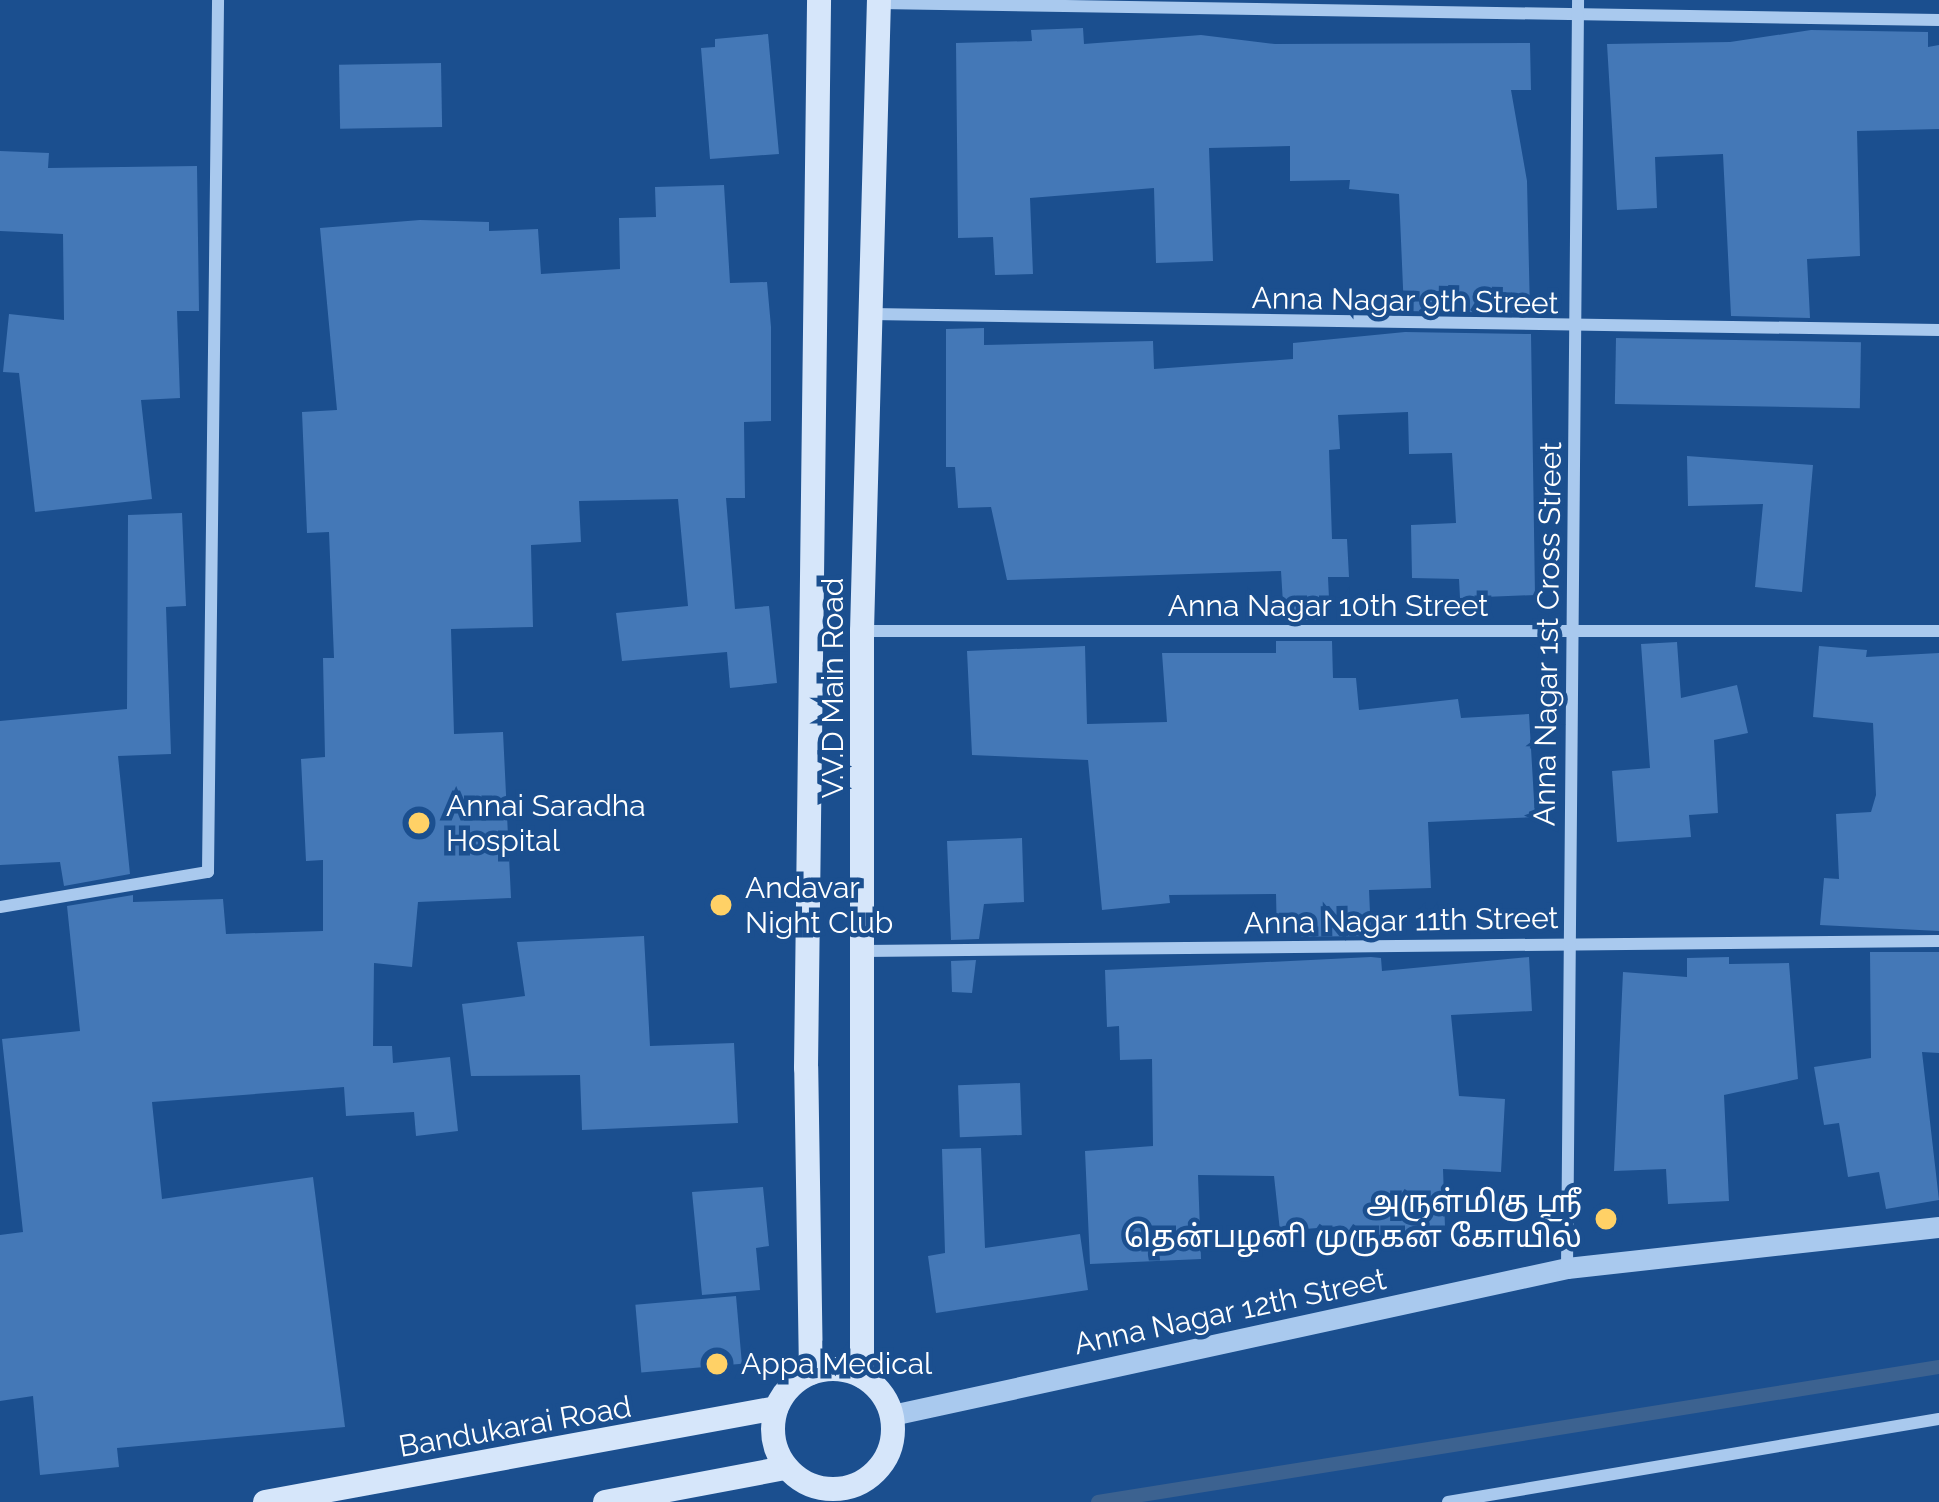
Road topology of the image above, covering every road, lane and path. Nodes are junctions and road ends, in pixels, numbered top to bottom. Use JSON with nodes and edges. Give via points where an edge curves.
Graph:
{"nodes":[{"id":1,"x":218,"y":0,"type":"edge"},
{"id":2,"x":819,"y":0,"type":"edge"},
{"id":3,"x":1578,"y":0,"type":"edge"},
{"id":4,"x":879,"y":2,"type":"edge"},
{"id":5,"x":1577,"y":16,"type":"junction"},
{"id":6,"x":1939,"y":20,"type":"edge"},
{"id":7,"x":871,"y":314,"type":"junction"},
{"id":8,"x":1575,"y":329,"type":"junction"},
{"id":9,"x":1939,"y":330,"type":"edge"},
{"id":10,"x":1572,"y":630,"type":"junction"},
{"id":11,"x":862,"y":631,"type":"junction"},
{"id":12,"x":1939,"y":631,"type":"edge"},
{"id":13,"x":0,"y":908,"type":"edge"},
{"id":14,"x":1939,"y":941,"type":"edge"},
{"id":15,"x":1569,"y":942,"type":"junction"},
{"id":16,"x":863,"y":951,"type":"junction"},
{"id":17,"x":1939,"y":1227,"type":"edge"},
{"id":18,"x":1567,"y":1268,"type":"junction"},
{"id":19,"x":811,"y":1372,"type":"junction"},
{"id":20,"x":862,"y":1376,"type":"junction"},
{"id":21,"x":776,"y":1408,"type":"junction"},
{"id":22,"x":892,"y":1415,"type":"junction"},
{"id":23,"x":1939,"y":1420,"type":"edge"},
{"id":24,"x":785,"y":1468,"type":"junction"},
{"id":25,"x":840,"y":1496,"type":"edge"},
{"id":26,"x":265,"y":1502,"type":"edge"},
{"id":27,"x":605,"y":1502,"type":"edge"},
{"id":28,"x":1448,"y":1502,"type":"edge"}],
"edges":[{"from":1,"to":13,"type":"street","via":[[208,872]]},
{"from":2,"to":19,"type":"main road","name":"V.V.D Main Road","via":[[806,1068]]},
{"from":3,"to":5,"type":"street","name":"Anna Nagar 1st Cross Street"},
{"from":4,"to":5,"type":"street"},
{"from":4,"to":7,"type":"main road","name":"V.V.D Main Road"},
{"from":5,"to":6,"type":"street"},
{"from":5,"to":8,"type":"street","name":"Anna Nagar 1st Cross Street"},
{"from":7,"to":8,"type":"street","name":"Anna Nagar 9th Street"},
{"from":7,"to":11,"type":"main road","name":"V.V.D Main Road"},
{"from":8,"to":9,"type":"street","name":"Anna Nagar 9th Street"},
{"from":8,"to":10,"type":"street","name":"Anna Nagar 1st Cross Street"},
{"from":10,"to":11,"type":"street","name":"Anna Nagar 10th Street"},
{"from":10,"to":12,"type":"street","name":"Anna Nagar 10th Street"},
{"from":10,"to":15,"type":"street","name":"Anna Nagar 1st Cross Street"},
{"from":11,"to":16,"type":"main road","name":"V.V.D Main Road"},
{"from":14,"to":15,"type":"street","name":"Anna Nagar 11th Street"},
{"from":15,"to":16,"type":"street","name":"Anna Nagar 11th Street"},
{"from":15,"to":18,"type":"street","name":"Anna Nagar 1st Cross Street"},
{"from":16,"to":20,"type":"main road","name":"V.V.D Main Road"},
{"from":17,"to":18,"type":"street","name":"Anna Nagar 12th Street"},
{"from":18,"to":22,"type":"street","name":"Anna Nagar 12th Street"},
{"from":19,"to":20,"type":"main road"},
{"from":19,"to":21,"type":"main road"},
{"from":20,"to":22,"type":"main road"},
{"from":21,"to":24,"type":"main road","via":[[772,1439]]},
{"from":21,"to":26,"type":"main road","name":"Bandukarai Road"},
{"from":22,"to":25,"type":"main road","via":[[884,1463]]},
{"from":23,"to":28,"type":"street"},
{"from":24,"to":25,"type":"main road"},
{"from":24,"to":27,"type":"main road"}]}
